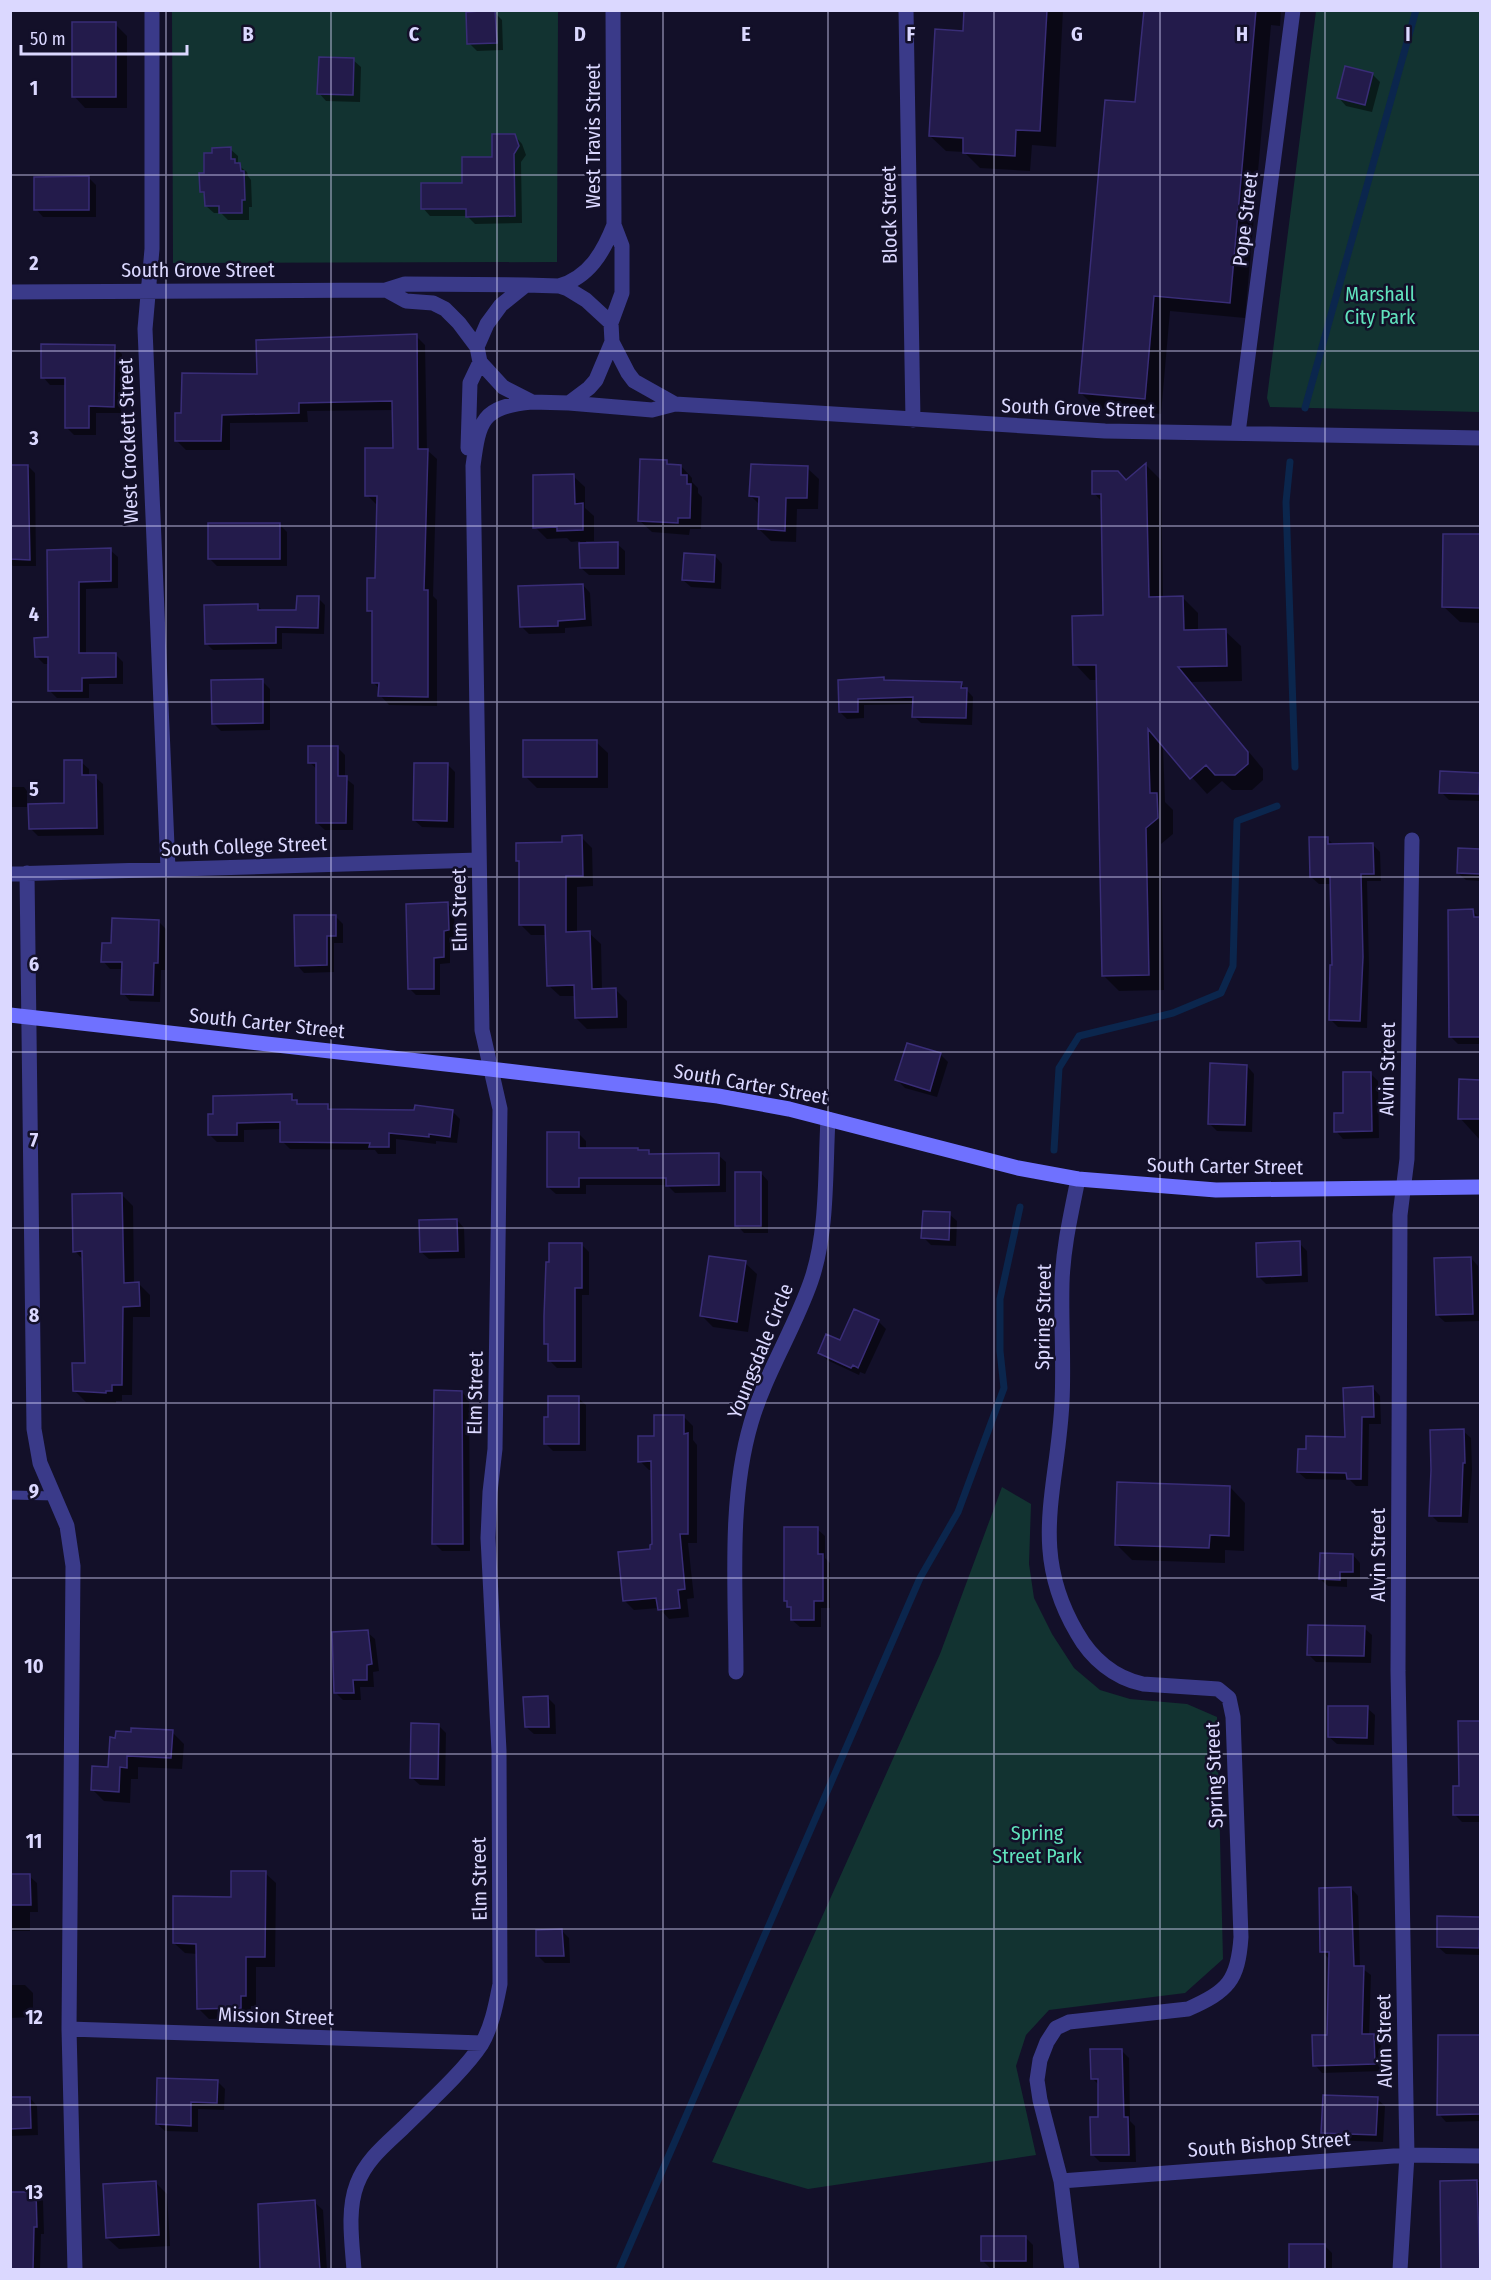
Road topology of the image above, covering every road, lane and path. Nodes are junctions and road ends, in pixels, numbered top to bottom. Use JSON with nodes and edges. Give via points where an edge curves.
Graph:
{"nodes":[{"id":1,"x":152,"y":10,"type":"edge"},
{"id":2,"x":613,"y":10,"type":"edge"},
{"id":3,"x":906,"y":10,"type":"edge"},
{"id":4,"x":1293,"y":10,"type":"edge"},
{"id":5,"x":614,"y":225,"type":"junction"},
{"id":6,"x":526,"y":285,"type":"junction"},
{"id":7,"x":559,"y":286,"type":"junction"},
{"id":8,"x":386,"y":290,"type":"junction"},
{"id":9,"x":148,"y":291,"type":"junction"},
{"id":10,"x":10,"y":292,"type":"edge"},
{"id":11,"x":611,"y":323,"type":"junction"},
{"id":12,"x":612,"y":342,"type":"junction"},
{"id":13,"x":478,"y":354,"type":"junction"},
{"id":14,"x":532,"y":402,"type":"junction"},
{"id":15,"x":569,"y":403,"type":"junction"},
{"id":16,"x":675,"y":404,"type":"junction"},
{"id":17,"x":913,"y":420,"type":"junction"},
{"id":18,"x":1238,"y":433,"type":"junction"},
{"id":19,"x":1480,"y":438,"type":"edge"},
{"id":20,"x":473,"y":466,"type":"junction"},
{"id":21,"x":1412,"y":840,"type":"dead end"},
{"id":22,"x":479,"y":860,"type":"junction"},
{"id":23,"x":168,"y":869,"type":"junction"},
{"id":24,"x":27,"y":873,"type":"junction"},
{"id":25,"x":10,"y":874,"type":"edge"},
{"id":26,"x":10,"y":1015,"type":"edge"},
{"id":27,"x":29,"y":1019,"type":"junction"},
{"id":28,"x":490,"y":1069,"type":"junction"},
{"id":29,"x":828,"y":1119,"type":"junction"},
{"id":30,"x":1078,"y":1179,"type":"junction"},
{"id":31,"x":1480,"y":1187,"type":"edge"},
{"id":32,"x":1403,"y":1189,"type":"junction"},
{"id":33,"x":10,"y":1495,"type":"edge"},
{"id":34,"x":55,"y":1496,"type":"junction"},
{"id":35,"x":736,"y":1672,"type":"dead end"},
{"id":36,"x":69,"y":2029,"type":"junction"},
{"id":37,"x":482,"y":2043,"type":"junction"},
{"id":38,"x":1407,"y":2155,"type":"junction"},
{"id":39,"x":1480,"y":2156,"type":"edge"},
{"id":40,"x":1061,"y":2181,"type":"junction"},
{"id":41,"x":75,"y":2270,"type":"edge"},
{"id":42,"x":354,"y":2270,"type":"edge"},
{"id":43,"x":1072,"y":2270,"type":"edge"},
{"id":44,"x":1400,"y":2270,"type":"edge"}],
"edges":[{"from":1,"to":9,"type":"street","name":"West Crockett Street","via":[[152,249]]},
{"from":2,"to":5,"type":"street","name":"West Travis Street"},
{"from":3,"to":17,"type":"street","name":"Block Street"},
{"from":4,"to":18,"type":"street","name":"Pope Street"},
{"from":5,"to":7,"type":"street","name":"West Travis Street","via":[[596,261],[578,278]]},
{"from":5,"to":11,"type":"street","name":"West Travis Street","via":[[622,246],[622,293]]},
{"from":6,"to":7,"type":"street"},
{"from":6,"to":8,"type":"street","name":"South Grove Street","via":[[405,284]]},
{"from":6,"to":13,"type":"street","via":[[494,313]]},
{"from":7,"to":11,"type":"street","via":[[586,300]]},
{"from":8,"to":9,"type":"street","name":"South Grove Street"},
{"from":8,"to":13,"type":"street","name":"South Grove Street","via":[[406,300],[433,303],[445,309],[459,323]]},
{"from":9,"to":10,"type":"street","name":"South Grove Street"},
{"from":9,"to":23,"type":"street","name":"West Crockett Street","via":[[145,328]]},
{"from":11,"to":12,"type":"street"},
{"from":12,"to":15,"type":"street","via":[[596,380]]},
{"from":12,"to":16,"type":"street","name":"South Grove Street","via":[[634,381]]},
{"from":13,"to":14,"type":"street","via":[[503,387]]},
{"from":13,"to":20,"type":"street","name":"Elm Street","via":[[470,382],[467,446]]},
{"from":14,"to":15,"type":"street"},
{"from":14,"to":20,"type":"street","name":"Elm Street","via":[[503,406],[489,415],[479,431]]},
{"from":15,"to":16,"type":"street","name":"South Grove Street","via":[[652,410]]},
{"from":16,"to":17,"type":"street","name":"South Grove Street"},
{"from":17,"to":18,"type":"street","name":"South Grove Street","via":[[1105,432]]},
{"from":18,"to":19,"type":"street","name":"South Grove Street"},
{"from":20,"to":22,"type":"street","name":"Elm Street"},
{"from":21,"to":32,"type":"street","name":"Alvin Street","via":[[1407,1159]]},
{"from":22,"to":23,"type":"street","name":"South College Street"},
{"from":22,"to":28,"type":"street","name":"Elm Street","via":[[482,1030]]},
{"from":23,"to":24,"type":"street","name":"South College Street"},
{"from":24,"to":25,"type":"street","name":"South College Street"},
{"from":24,"to":27,"type":"street"},
{"from":26,"to":27,"type":"street","name":"South Carter Street"},
{"from":27,"to":28,"type":"street","name":"South Carter Street"},
{"from":27,"to":34,"type":"street","via":[[34,1429],[40,1463]]},
{"from":28,"to":29,"type":"street","name":"South Carter Street","via":[[718,1096]]},
{"from":28,"to":37,"type":"street","name":"Elm Street","via":[[500,1109],[495,1449],[488,1538],[499,1751],[501,1961],[497,2000]]},
{"from":29,"to":30,"type":"street","name":"South Carter Street","via":[[1018,1168]]},
{"from":29,"to":35,"type":"street","name":"Youngsdale Circle","via":[[817,1263],[758,1401],[741,1471]]},
{"from":30,"to":32,"type":"street","name":"South Carter Street","via":[[1216,1190]]},
{"from":30,"to":40,"type":"street","name":"Spring Street","via":[[1063,1275],[1062,1402],[1049,1524],[1054,1580],[1065,1612],[1082,1642],[1112,1672],[1143,1684],[1218,1689],[1229,1698],[1233,1717],[1241,1936],[1234,1976],[1205,2001],[1188,2008],[1070,2022],[1056,2028],[1040,2060],[1037,2080]]},
{"from":31,"to":32,"type":"street","name":"South Carter Street"},
{"from":32,"to":38,"type":"street","name":"Alvin Street","via":[[1398,1671]]},
{"from":33,"to":34,"type":"lane"},
{"from":34,"to":36,"type":"street","via":[[67,1526],[73,1584]]},
{"from":36,"to":37,"type":"street","name":"Mission Street"},
{"from":36,"to":41,"type":"street"},
{"from":37,"to":42,"type":"street","name":"Elm Street","via":[[364,2169],[351,2213]]},
{"from":38,"to":39,"type":"street","name":"South Bishop Street"},
{"from":38,"to":40,"type":"street","name":"South Bishop Street"},
{"from":38,"to":44,"type":"street","name":"Alvin Street"},
{"from":40,"to":43,"type":"street","name":"Spring Street"}]}
